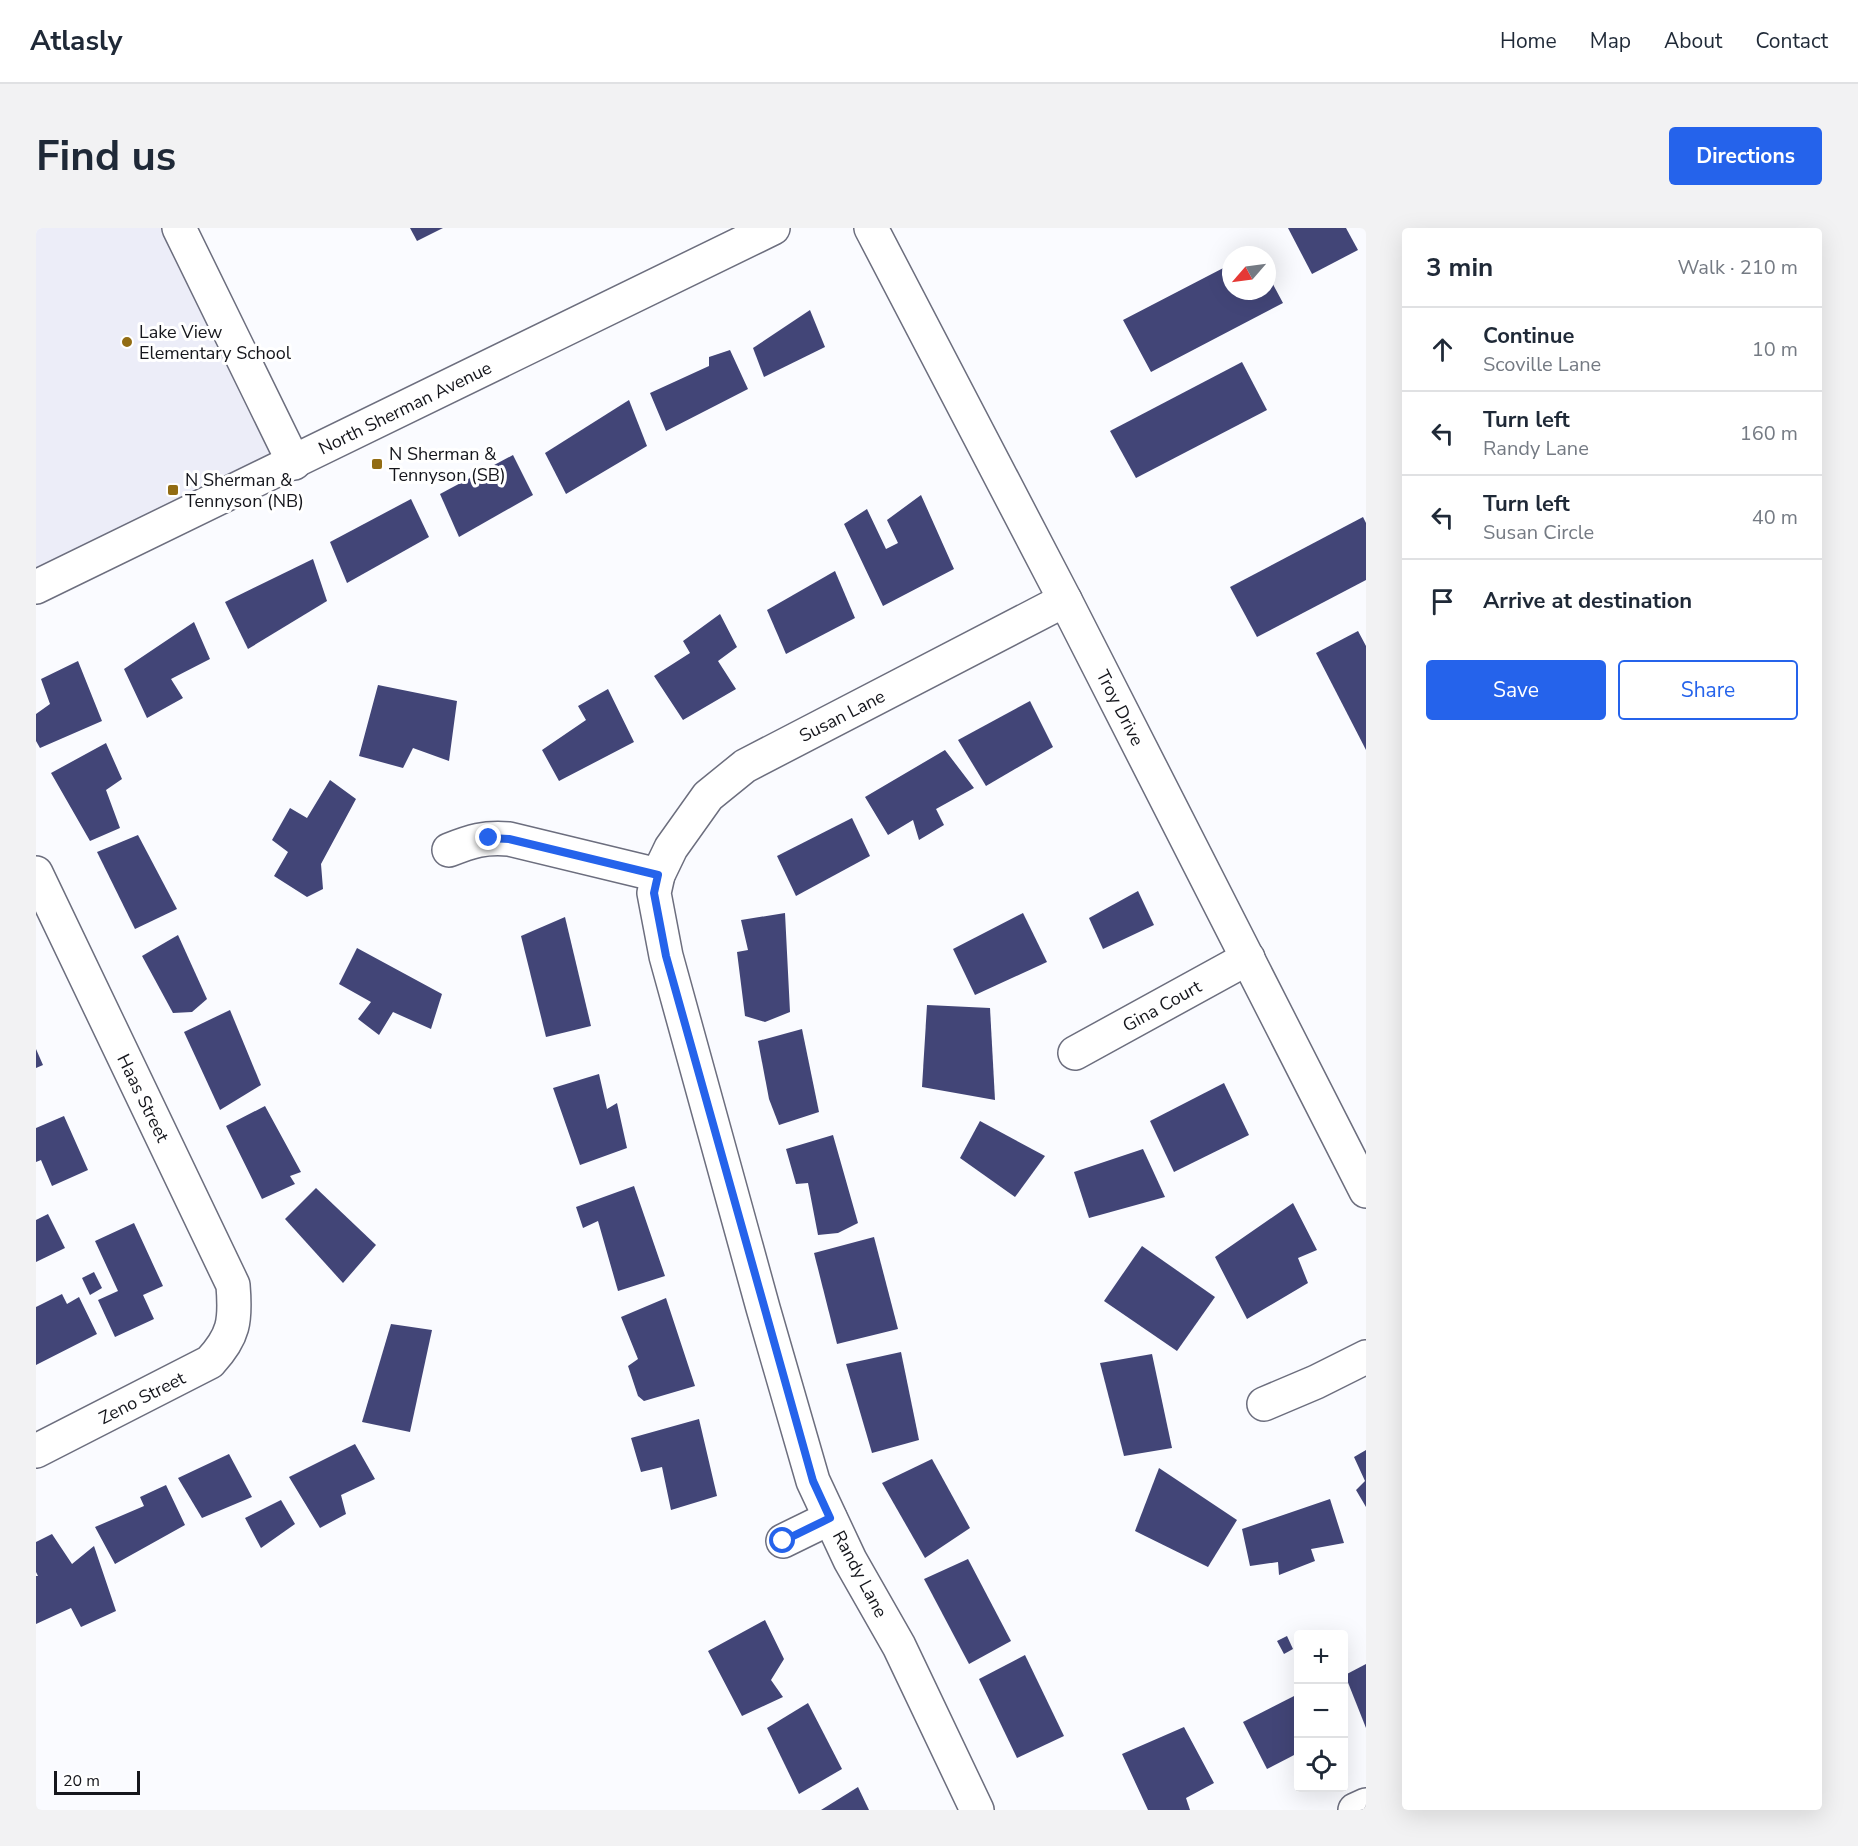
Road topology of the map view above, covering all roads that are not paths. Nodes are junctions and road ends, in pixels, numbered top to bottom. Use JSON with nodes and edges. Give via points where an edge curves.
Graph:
{"nodes":[{"id":1,"x":179,"y":228,"type":"edge"},
{"id":2,"x":773,"y":228,"type":"edge"},
{"id":3,"x":871,"y":228,"type":"edge"},
{"id":4,"x":294,"y":463,"type":"junction"},
{"id":5,"x":36,"y":587,"type":"edge"},
{"id":6,"x":1065,"y":600,"type":"junction"},
{"id":7,"x":449,"y":850,"type":"dead end"},
{"id":8,"x":36,"y":873,"type":"edge"},
{"id":9,"x":658,"y":875,"type":"junction"},
{"id":10,"x":1248,"y":958,"type":"junction"},
{"id":11,"x":1075,"y":1053,"type":"dead end"},
{"id":12,"x":1366,"y":1191,"type":"edge"},
{"id":13,"x":233,"y":1327,"type":"joint"},
{"id":14,"x":1366,"y":1357,"type":"edge"},
{"id":15,"x":1264,"y":1404,"type":"dead end"},
{"id":16,"x":36,"y":1451,"type":"edge"},
{"id":17,"x":830,"y":1518,"type":"junction"},
{"id":18,"x":783,"y":1541,"type":"dead end"},
{"id":19,"x":1366,"y":1804,"type":"edge"},
{"id":20,"x":977,"y":1810,"type":"edge"},
{"id":21,"x":1355,"y":1810,"type":"edge"}],
"edges":[{"from":1,"to":4,"type":"street"},
{"from":2,"to":4,"type":"street","name":"North Sherman Avenue"},
{"from":3,"to":6,"type":"street","name":"Troy Drive"},
{"from":4,"to":5,"type":"street","name":"North Sherman Avenue"},
{"from":6,"to":9,"type":"street","name":"Susan Lane","via":[[745,766],[708,796],[670,848]]},
{"from":6,"to":10,"type":"street","name":"Troy Drive"},
{"from":7,"to":9,"type":"street","via":[[474,840],[509,839]]},
{"from":8,"to":13,"type":"street","name":"Haas Street","via":[[233,1286]]},
{"from":9,"to":17,"type":"street","name":"Randy Lane","via":[[654,893],[666,956],[813,1481]]},
{"from":10,"to":11,"type":"street","name":"Gina Court"},
{"from":10,"to":12,"type":"street","name":"Troy Drive"},
{"from":13,"to":16,"type":"street","name":"Zeno Street","via":[[224,1347],[210,1362]]},
{"from":14,"to":15,"type":"street"},
{"from":17,"to":18,"type":"street"},
{"from":17,"to":20,"type":"street","name":"Randy Lane","via":[[899,1646]]},
{"from":19,"to":21,"type":"street"}]}
